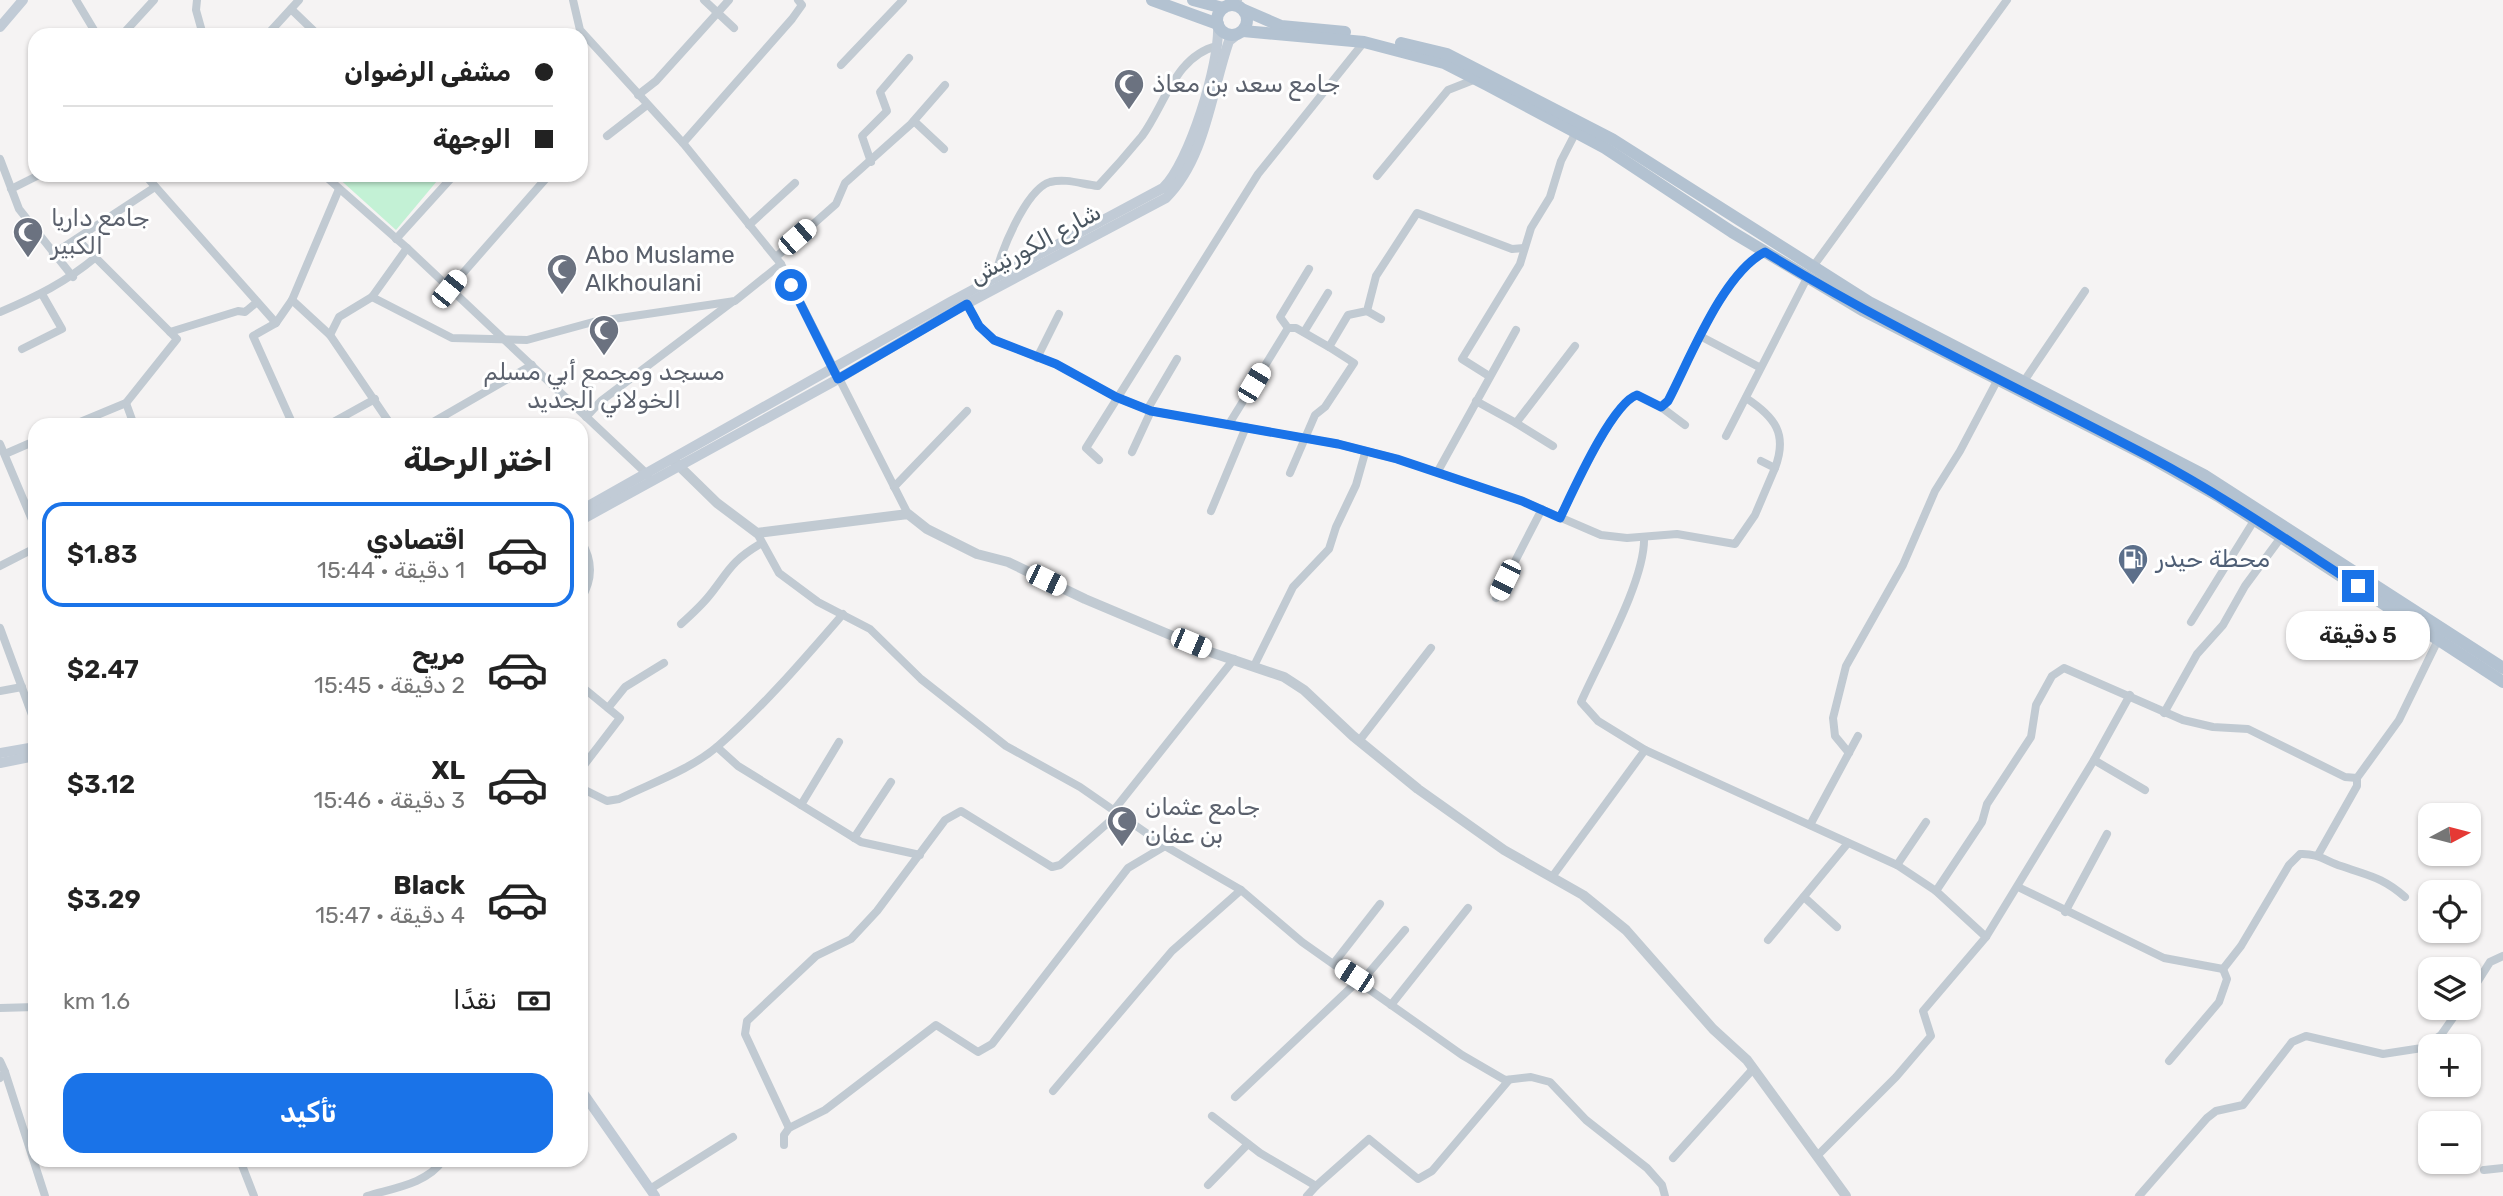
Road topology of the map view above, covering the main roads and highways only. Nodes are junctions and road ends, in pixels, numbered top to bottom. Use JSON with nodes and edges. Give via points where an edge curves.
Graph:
{"nodes":[{"id":1,"x":23,"y":0,"type":"edge"},
{"id":2,"x":1152,"y":0,"type":"edge"},
{"id":3,"x":1193,"y":0,"type":"edge"},
{"id":4,"x":1235,"y":6,"type":"edge"},
{"id":5,"x":1218,"y":25,"type":"junction"},
{"id":6,"x":0,"y":26,"type":"edge"},
{"id":7,"x":1240,"y":33,"type":"junction"},
{"id":8,"x":1485,"y":80,"type":"junction"},
{"id":9,"x":1736,"y":227,"type":"junction"},
{"id":10,"x":1810,"y":273,"type":"junction"},
{"id":11,"x":835,"y":375,"type":"junction"},
{"id":12,"x":2021,"y":385,"type":"junction"},
{"id":13,"x":649,"y":477,"type":"junction"},
{"id":14,"x":2220,"y":491,"type":"junction"},
{"id":15,"x":588,"y":507,"type":"edge"},
{"id":16,"x":588,"y":516,"type":"edge"},
{"id":17,"x":2380,"y":594,"type":"junction"},
{"id":18,"x":2503,"y":668,"type":"edge"},
{"id":19,"x":2503,"y":682,"type":"edge"},
{"id":20,"x":28,"y":748,"type":"edge"},
{"id":21,"x":0,"y":754,"type":"edge"},
{"id":22,"x":28,"y":757,"type":"edge"},
{"id":23,"x":0,"y":763,"type":"edge"},
{"id":24,"x":588,"y":1100,"type":"edge"},
{"id":25,"x":653,"y":1193,"type":"edge"}],
"edges":[{"from":1,"to":6,"type":"main road"},
{"from":2,"to":5,"type":"main road"},
{"from":3,"to":4,"type":"main road"},
{"from":4,"to":5,"type":"main road","via":[[1218,15]]},
{"from":4,"to":7,"type":"main road","via":[[1247,18]]},
{"from":4,"to":8,"type":"main road","via":[[1281,26],[1367,34],[1447,54]]},
{"from":5,"to":7,"type":"main road","via":[[1226,34]]},
{"from":5,"to":11,"type":"main road","name":"شارع الكورنيش","via":[[1217,46],[1187,152],[1174,178],[1133,207],[995,279]]},
{"from":7,"to":8,"type":"main road","via":[[1364,42],[1444,63]]},
{"from":7,"to":11,"type":"main road","name":"شارع الكورنيش","via":[[1229,41],[1195,154],[1178,186],[1151,207]]},
{"from":8,"to":9,"type":"main road"},
{"from":8,"to":9,"type":"main road","via":[[1612,139]]},
{"from":9,"to":10,"type":"main road"},
{"from":9,"to":10,"type":"main road","via":[[1765,252]]},
{"from":10,"to":12,"type":"main road"},
{"from":10,"to":12,"type":"main road","via":[[1900,331],[1998,379]]},
{"from":11,"to":13,"type":"main road","name":"شارع الكورنيش"},
{"from":12,"to":14,"type":"main road"},
{"from":13,"to":15,"type":"main road","name":"شارع الكورنيش"},
{"from":13,"to":16,"type":"main road","name":"شارع الكورنيش"},
{"from":14,"to":17,"type":"main road"},
{"from":14,"to":17,"type":"main road","via":[[2281,536]]},
{"from":17,"to":18,"type":"main road"},
{"from":17,"to":19,"type":"main road","via":[[2438,640]]},
{"from":20,"to":21,"type":"main road"},
{"from":22,"to":23,"type":"main road"},
{"from":24,"to":25,"type":"main road"}]}
